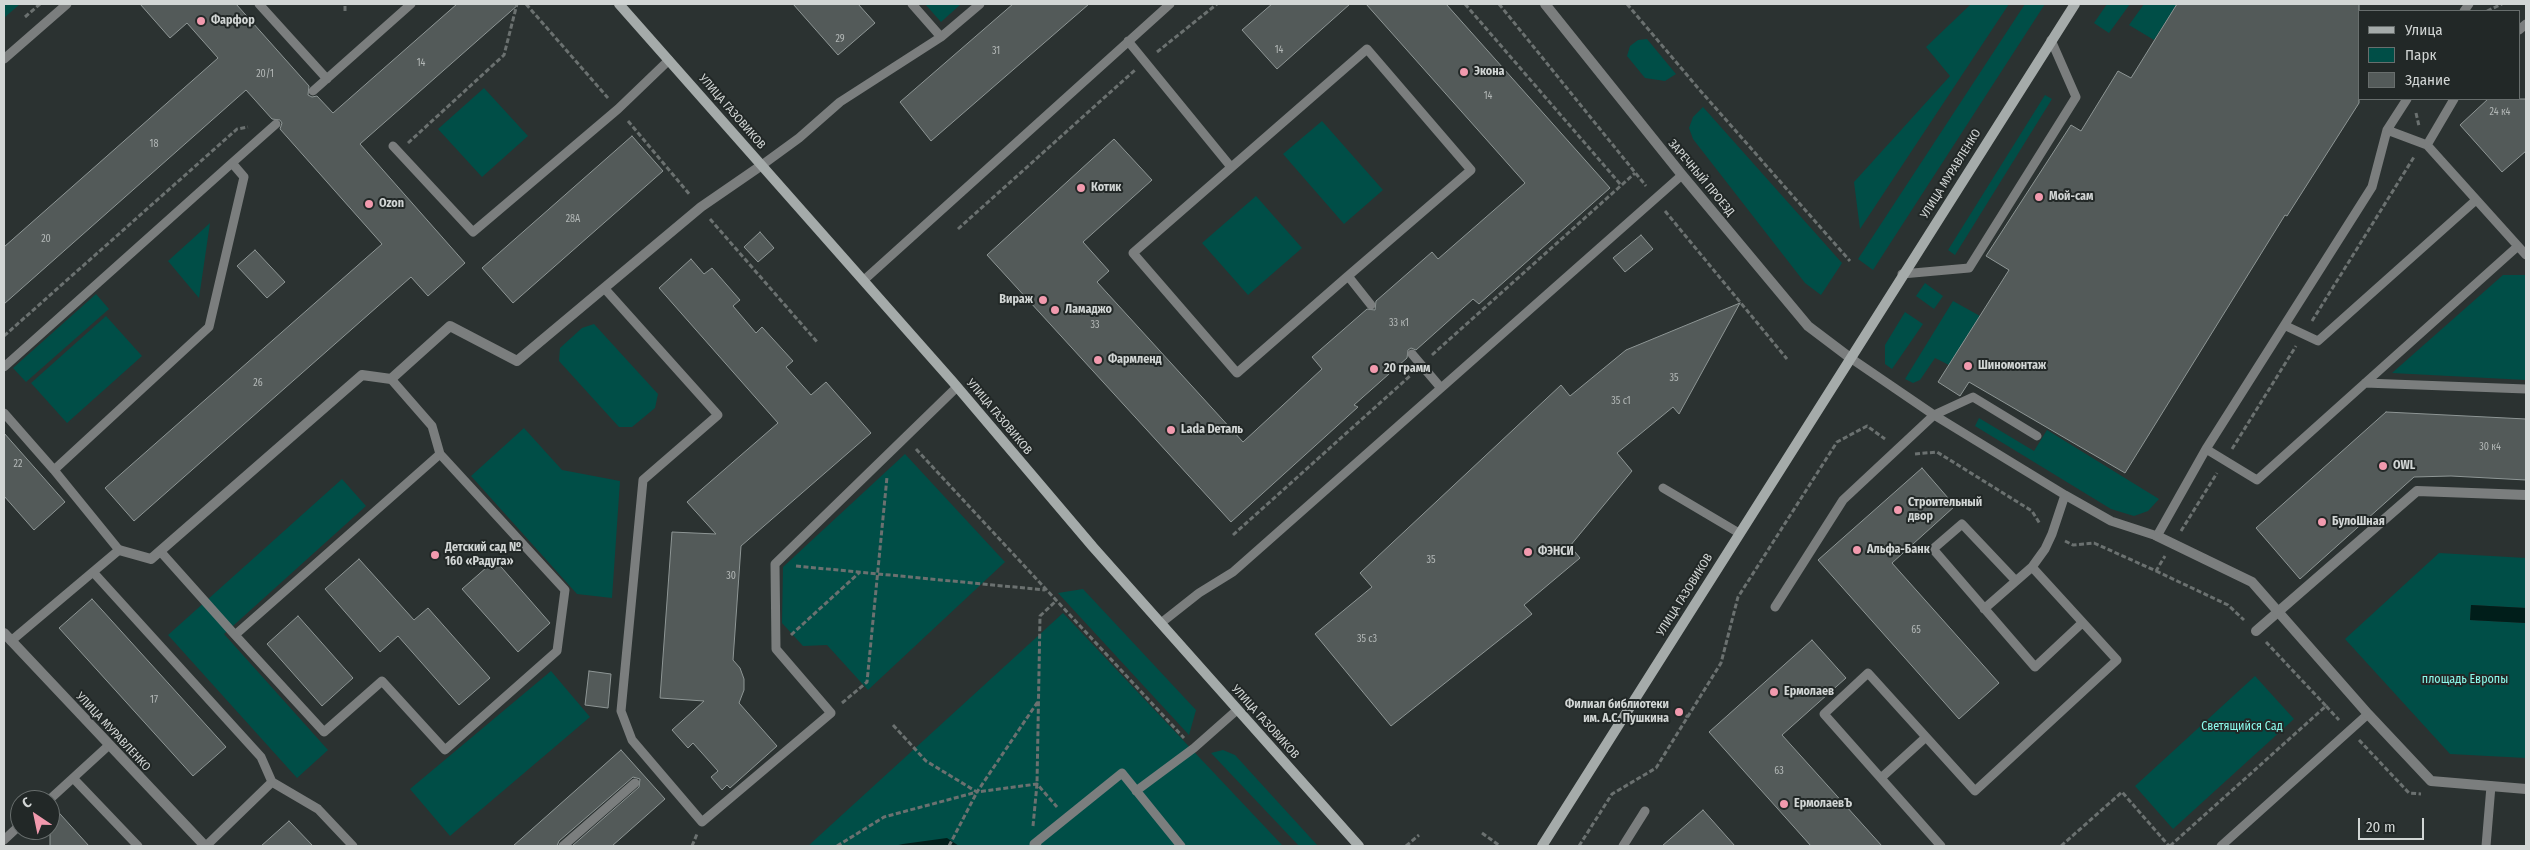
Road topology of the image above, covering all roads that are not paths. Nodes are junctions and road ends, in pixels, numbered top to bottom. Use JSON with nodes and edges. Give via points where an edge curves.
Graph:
{"nodes":[{"id":1,"x":67,"y":4,"type":"edge"},
{"id":2,"x":259,"y":4,"type":"edge"},
{"id":3,"x":411,"y":4,"type":"edge"},
{"id":4,"x":619,"y":4,"type":"edge"},
{"id":5,"x":912,"y":4,"type":"edge"},
{"id":6,"x":980,"y":4,"type":"edge"},
{"id":7,"x":1170,"y":4,"type":"edge"},
{"id":8,"x":1545,"y":4,"type":"edge"},
{"id":9,"x":2074,"y":4,"type":"edge"},
{"id":10,"x":942,"y":37,"type":"junction"},
{"id":11,"x":2051,"y":40,"type":"junction"},
{"id":12,"x":1128,"y":41,"type":"junction"},
{"id":13,"x":4,"y":59,"type":"edge"},
{"id":14,"x":669,"y":60,"type":"junction"},
{"id":15,"x":327,"y":79,"type":"junction"},
{"id":16,"x":313,"y":91,"type":"dead end"},
{"id":17,"x":2406,"y":100,"type":"edge"},
{"id":18,"x":2453,"y":100,"type":"edge"},
{"id":19,"x":276,"y":124,"type":"road end"},
{"id":20,"x":2387,"y":130,"type":"junction"},
{"id":21,"x":2428,"y":145,"type":"junction"},
{"id":22,"x":396,"y":148,"type":"road end"},
{"id":23,"x":232,"y":163,"type":"junction"},
{"id":24,"x":762,"y":165,"type":"junction"},
{"id":25,"x":1231,"y":167,"type":"junction"},
{"id":26,"x":1682,"y":175,"type":"junction"},
{"id":27,"x":2476,"y":200,"type":"junction"},
{"id":28,"x":2518,"y":246,"type":"junction"},
{"id":29,"x":2526,"y":255,"type":"edge"},
{"id":30,"x":1902,"y":274,"type":"junction"},
{"id":31,"x":1348,"y":276,"type":"junction"},
{"id":32,"x":864,"y":280,"type":"junction"},
{"id":33,"x":605,"y":289,"type":"junction"},
{"id":34,"x":1371,"y":305,"type":"dead end"},
{"id":35,"x":2286,"y":326,"type":"junction"},
{"id":36,"x":1412,"y":354,"type":"dead end"},
{"id":37,"x":1849,"y":358,"type":"junction"},
{"id":38,"x":4,"y":367,"type":"edge"},
{"id":39,"x":390,"y":379,"type":"junction"},
{"id":40,"x":2364,"y":383,"type":"junction"},
{"id":41,"x":957,"y":387,"type":"junction"},
{"id":42,"x":1441,"y":388,"type":"junction"},
{"id":43,"x":2526,"y":389,"type":"edge"},
{"id":44,"x":4,"y":413,"type":"edge"},
{"id":45,"x":1934,"y":414,"type":"junction"},
{"id":46,"x":2037,"y":436,"type":"dead end"},
{"id":47,"x":2206,"y":450,"type":"junction"},
{"id":48,"x":440,"y":454,"type":"junction"},
{"id":49,"x":54,"y":470,"type":"junction"},
{"id":50,"x":1663,"y":488,"type":"dead end"},
{"id":51,"x":2065,"y":495,"type":"junction"},
{"id":52,"x":2526,"y":495,"type":"edge"},
{"id":53,"x":1739,"y":534,"type":"junction"},
{"id":54,"x":2157,"y":536,"type":"junction"},
{"id":55,"x":119,"y":550,"type":"junction"},
{"id":56,"x":160,"y":551,"type":"junction"},
{"id":57,"x":2032,"y":567,"type":"junction"},
{"id":58,"x":93,"y":572,"type":"junction"},
{"id":59,"x":2016,"y":580,"type":"junction"},
{"id":60,"x":1775,"y":607,"type":"dead end"},
{"id":61,"x":1984,"y":609,"type":"junction"},
{"id":62,"x":2277,"y":611,"type":"junction"},
{"id":63,"x":1161,"y":623,"type":"junction"},
{"id":64,"x":2082,"y":623,"type":"junction"},
{"id":65,"x":2256,"y":631,"type":"road end"},
{"id":66,"x":4,"y":633,"type":"edge"},
{"id":67,"x":235,"y":635,"type":"junction"},
{"id":68,"x":11,"y":642,"type":"junction"},
{"id":69,"x":1237,"y":710,"type":"junction"},
{"id":70,"x":2368,"y":714,"type":"junction"},
{"id":71,"x":1926,"y":737,"type":"junction"},
{"id":72,"x":108,"y":746,"type":"junction"},
{"id":73,"x":73,"y":778,"type":"junction"},
{"id":74,"x":1881,"y":778,"type":"junction"},
{"id":75,"x":272,"y":782,"type":"junction"},
{"id":76,"x":634,"y":783,"type":"dead end"},
{"id":77,"x":2491,"y":786,"type":"junction"},
{"id":78,"x":2526,"y":789,"type":"edge"},
{"id":79,"x":59,"y":790,"type":"edge"},
{"id":80,"x":1136,"y":791,"type":"junction"},
{"id":81,"x":1645,"y":811,"type":"dead end"},
{"id":82,"x":138,"y":846,"type":"edge"},
{"id":83,"x":205,"y":846,"type":"edge"},
{"id":84,"x":353,"y":846,"type":"edge"},
{"id":85,"x":563,"y":846,"type":"edge"},
{"id":86,"x":1036,"y":846,"type":"edge"},
{"id":87,"x":1181,"y":846,"type":"edge"},
{"id":88,"x":1359,"y":846,"type":"edge"},
{"id":89,"x":1542,"y":846,"type":"edge"},
{"id":90,"x":1623,"y":846,"type":"edge"},
{"id":91,"x":1941,"y":846,"type":"edge"},
{"id":92,"x":2221,"y":846,"type":"edge"},
{"id":93,"x":2486,"y":846,"type":"edge"}],
"edges":[{"from":1,"to":13,"type":"lane"},
{"from":2,"to":15,"type":"lane"},
{"from":3,"to":15,"type":"lane"},
{"from":4,"to":14,"type":"main road","name":"УЛИЦА ГАЗОВИКОВ"},
{"from":5,"to":10,"type":"lane"},
{"from":6,"to":10,"type":"lane"},
{"from":7,"to":12,"type":"lane"},
{"from":8,"to":26,"type":"street","name":"ЗАРЕЧНЫЙ ПРОЕЗД"},
{"from":9,"to":11,"type":"main road","name":"УЛИЦА МУРАВЛЕНКО"},
{"from":10,"to":24,"type":"lane","via":[[840,102],[800,138]]},
{"from":11,"to":30,"type":"main road","name":"УЛИЦА МУРАВЛЕНКО"},
{"from":11,"to":30,"type":"lane","via":[[2076,97],[1969,268]]},
{"from":12,"to":25,"type":"lane"},
{"from":12,"to":32,"type":"lane"},
{"from":14,"to":22,"type":"lane","via":[[618,109],[473,232]]},
{"from":14,"to":24,"type":"main road","name":"УЛИЦА ГАЗОВИКОВ"},
{"from":15,"to":16,"type":"lane"},
{"from":17,"to":20,"type":"lane"},
{"from":18,"to":21,"type":"lane"},
{"from":19,"to":23,"type":"lane"},
{"from":20,"to":21,"type":"lane"},
{"from":20,"to":35,"type":"lane","via":[[2372,187]]},
{"from":21,"to":27,"type":"lane"},
{"from":23,"to":38,"type":"lane"},
{"from":23,"to":49,"type":"lane","via":[[244,177],[209,327]]},
{"from":24,"to":32,"type":"main road","name":"УЛИЦА ГАЗОВИКОВ"},
{"from":24,"to":33,"type":"street","via":[[700,207]]},
{"from":25,"to":31,"type":"lane","via":[[1132,252],[1237,373]]},
{"from":25,"to":31,"type":"lane","via":[[1367,50],[1471,170]]},
{"from":26,"to":37,"type":"street","name":"ЗАРЕЧНЫЙ ПРОЕЗД","via":[[1808,326]]},
{"from":26,"to":42,"type":"lane"},
{"from":27,"to":28,"type":"lane"},
{"from":27,"to":35,"type":"lane","via":[[2318,341]]},
{"from":28,"to":29,"type":"lane"},
{"from":28,"to":40,"type":"lane"},
{"from":30,"to":37,"type":"main road","name":"УЛИЦА МУРАВЛЕНКО"},
{"from":31,"to":34,"type":"lane"},
{"from":32,"to":41,"type":"main road","name":"УЛИЦА ГАЗОВИКОВ"},
{"from":33,"to":39,"type":"street","via":[[517,361],[450,326]]},
{"from":33,"to":41,"type":"lane","via":[[718,415],[643,480],[621,711],[632,740],[702,822],[831,713],[776,649],[775,564]]},
{"from":35,"to":47,"type":"lane"},
{"from":36,"to":42,"type":"lane"},
{"from":37,"to":45,"type":"lane"},
{"from":37,"to":53,"type":"main road","name":"УЛИЦА ГАЗОВИКОВ"},
{"from":39,"to":48,"type":"lane","via":[[432,426]]},
{"from":39,"to":56,"type":"street","via":[[362,375]]},
{"from":40,"to":43,"type":"lane"},
{"from":40,"to":47,"type":"lane","via":[[2257,480]]},
{"from":41,"to":63,"type":"main road","name":"УЛИЦА ГАЗОВИКОВ"},
{"from":42,"to":63,"type":"lane","via":[[1233,572],[1199,593]]},
{"from":44,"to":49,"type":"lane"},
{"from":45,"to":46,"type":"lane","via":[[1973,397]]},
{"from":45,"to":51,"type":"lane"},
{"from":45,"to":60,"type":"lane","via":[[1843,500]]},
{"from":47,"to":54,"type":"lane"},
{"from":48,"to":67,"type":"lane"},
{"from":48,"to":67,"type":"lane","via":[[565,590],[557,651],[445,750],[382,681],[324,732]]},
{"from":49,"to":55,"type":"lane"},
{"from":50,"to":53,"type":"lane"},
{"from":51,"to":54,"type":"lane","via":[[2112,521]]},
{"from":51,"to":57,"type":"lane","via":[[2052,534]]},
{"from":52,"to":62,"type":"street","via":[[2417,491]]},
{"from":53,"to":89,"type":"main road","name":"УЛИЦА ГАЗОВИКОВ"},
{"from":54,"to":62,"type":"street","via":[[2252,582]]},
{"from":55,"to":56,"type":"street","via":[[152,559]]},
{"from":55,"to":58,"type":"lane"},
{"from":56,"to":67,"type":"lane"},
{"from":57,"to":59,"type":"lane"},
{"from":57,"to":64,"type":"lane"},
{"from":58,"to":68,"type":"lane"},
{"from":58,"to":75,"type":"lane","via":[[261,757]]},
{"from":59,"to":61,"type":"lane"},
{"from":59,"to":61,"type":"lane","via":[[1962,524],[1933,549]]},
{"from":61,"to":64,"type":"lane","via":[[2035,667]]},
{"from":62,"to":65,"type":"street"},
{"from":62,"to":70,"type":"street"},
{"from":63,"to":69,"type":"main road","name":"УЛИЦА ГАЗОВИКОВ"},
{"from":64,"to":71,"type":"lane","via":[[2117,660],[1975,791]]},
{"from":66,"to":68,"type":"street","name":"УЛИЦА МУРАВЛЕНКО"},
{"from":68,"to":72,"type":"street","name":"УЛИЦА МУРАВЛЕНКО"},
{"from":69,"to":80,"type":"lane","via":[[1194,748]]},
{"from":69,"to":88,"type":"main road","name":"УЛИЦА ГАЗОВИКОВ"},
{"from":70,"to":77,"type":"street","via":[[2431,781]]},
{"from":70,"to":92,"type":"lane"},
{"from":71,"to":74,"type":"lane"},
{"from":71,"to":74,"type":"lane","via":[[1868,674],[1824,714]]},
{"from":72,"to":73,"type":"lane"},
{"from":72,"to":83,"type":"street","name":"УЛИЦА МУРАВЛЕНКО"},
{"from":73,"to":79,"type":"lane"},
{"from":73,"to":82,"type":"lane"},
{"from":74,"to":91,"type":"lane"},
{"from":75,"to":83,"type":"lane"},
{"from":75,"to":84,"type":"lane","via":[[318,809]]},
{"from":76,"to":85,"type":"lane"},
{"from":77,"to":78,"type":"street"},
{"from":77,"to":93,"type":"lane"},
{"from":80,"to":86,"type":"lane","via":[[1122,773],[1034,844]]},
{"from":80,"to":87,"type":"lane"},
{"from":81,"to":90,"type":"lane"}]}
